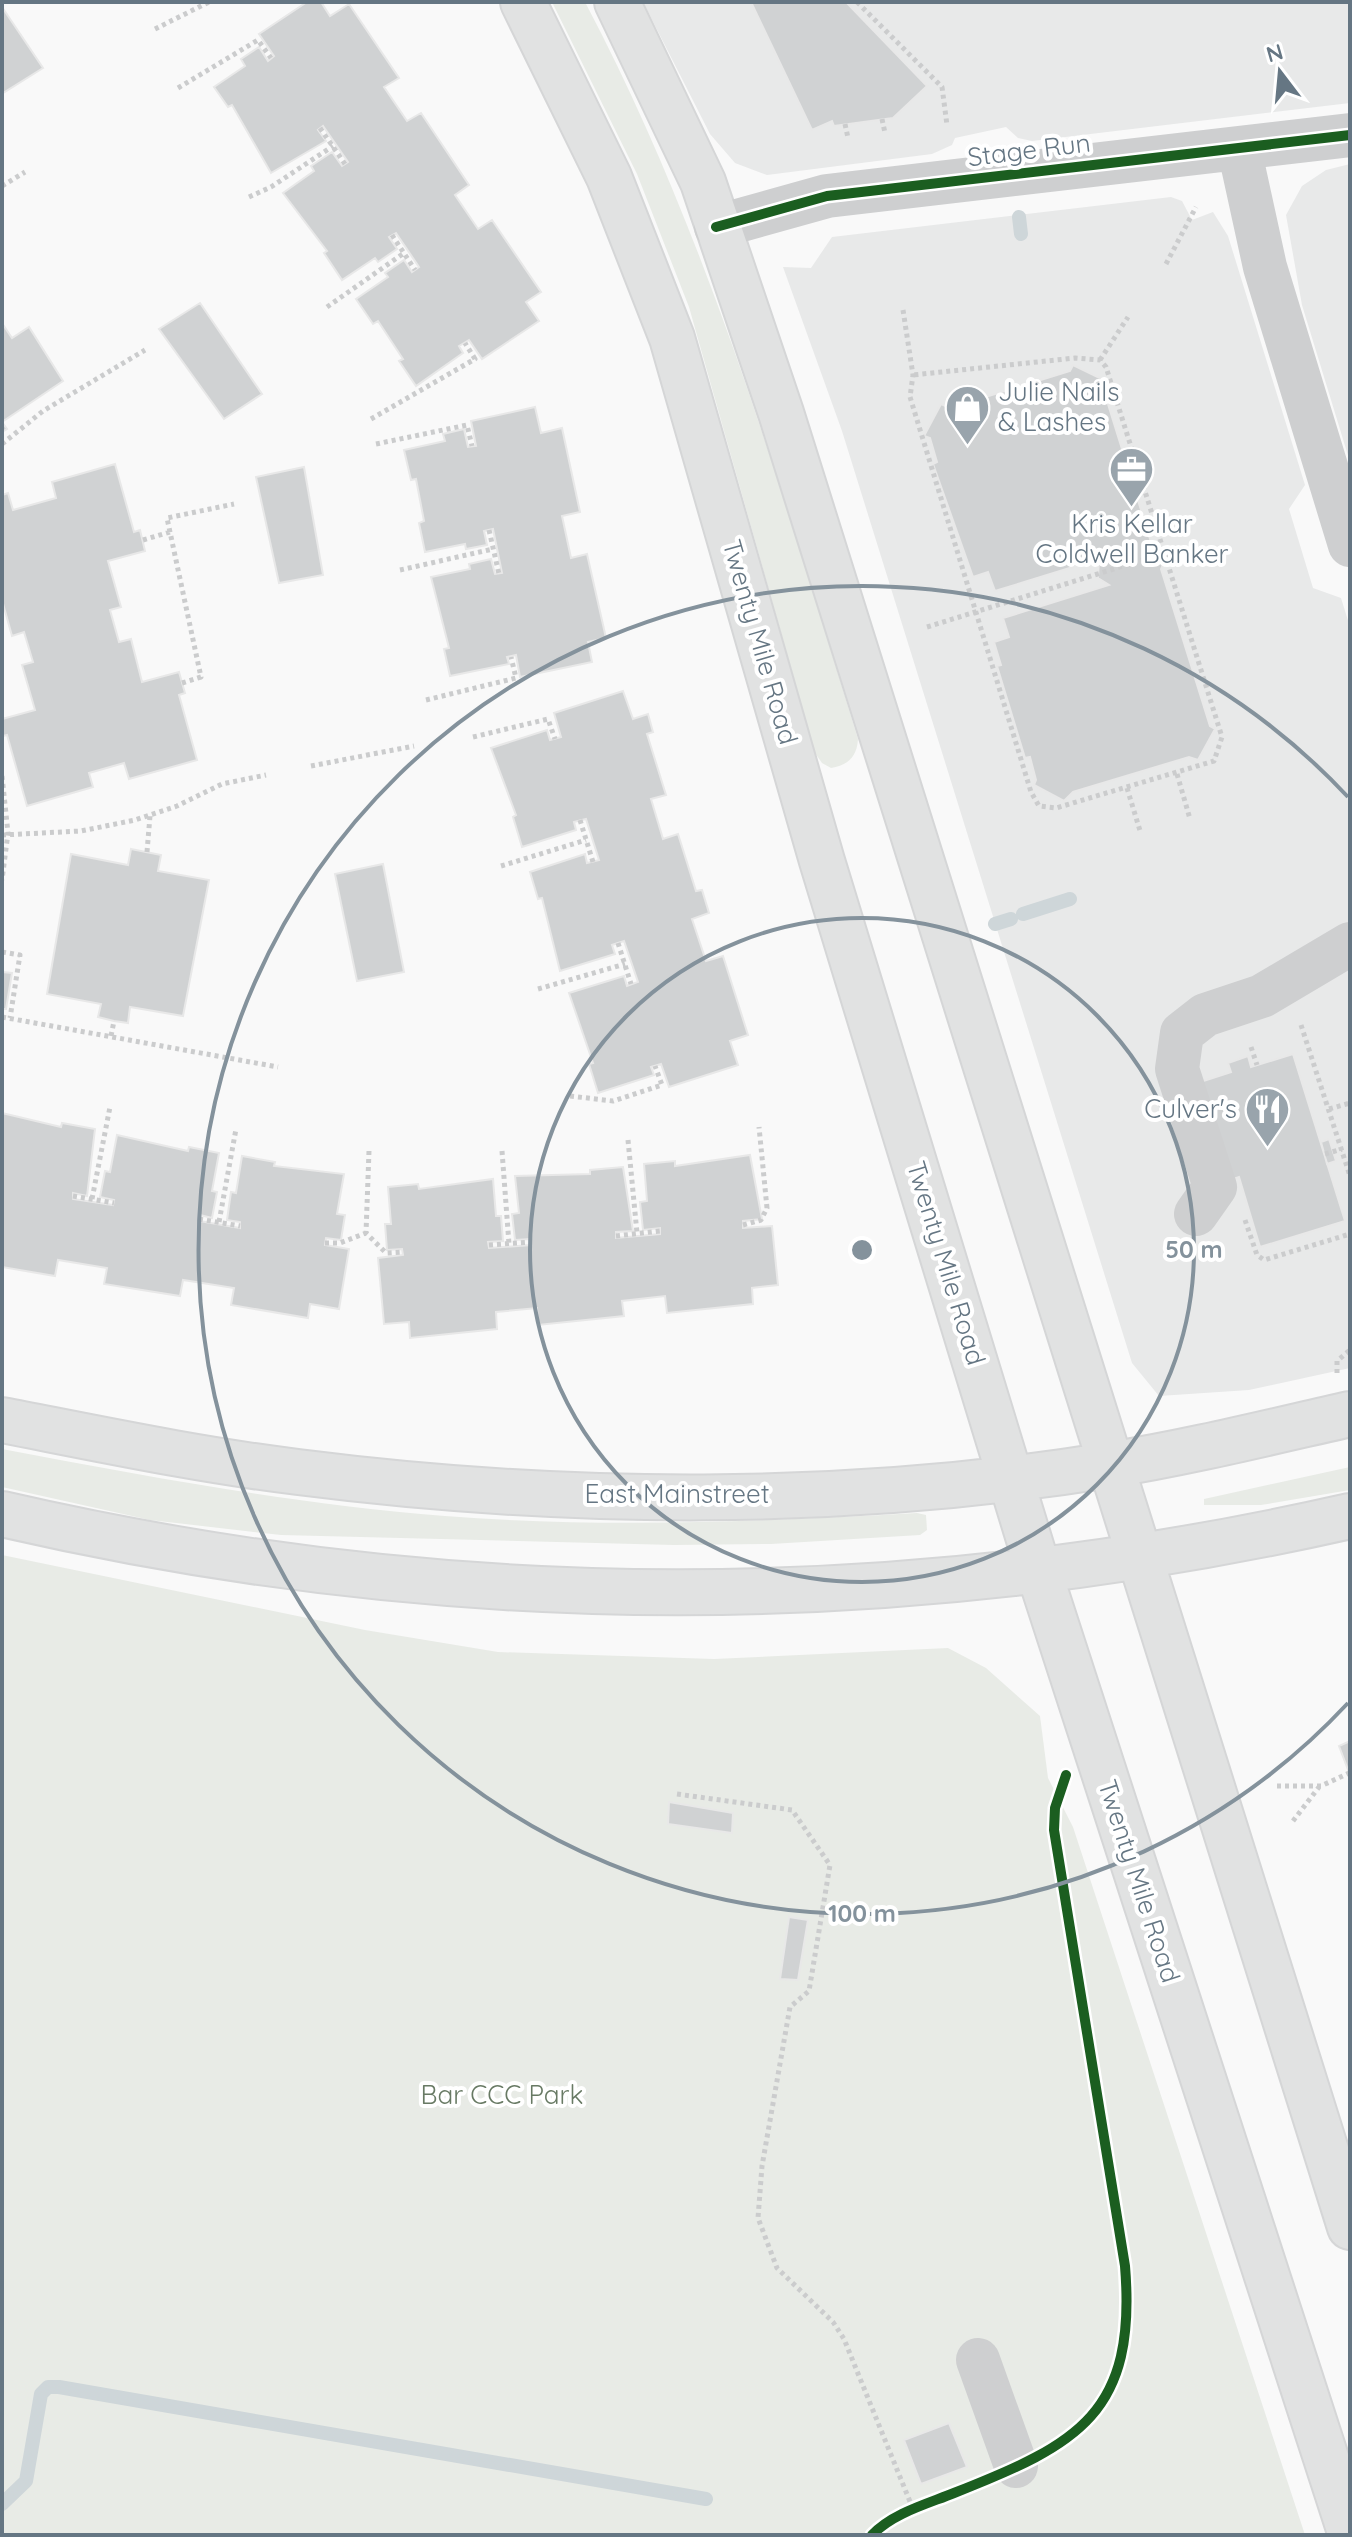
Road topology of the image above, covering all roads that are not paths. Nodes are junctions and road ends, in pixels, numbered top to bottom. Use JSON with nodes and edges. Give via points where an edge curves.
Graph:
{"nodes":[{"id":1,"x":523,"y":2,"type":"edge"},
{"id":2,"x":617,"y":2,"type":"edge"},
{"id":3,"x":1350,"y":135,"type":"edge"},
{"id":4,"x":1239,"y":148,"type":"junction"},
{"id":5,"x":716,"y":227,"type":"junction"},
{"id":6,"x":1350,"y":545,"type":"edge"},
{"id":7,"x":1350,"y":944,"type":"edge"},
{"id":8,"x":1196,"y":1214,"type":"dead end"},
{"id":9,"x":1344,"y":1396,"type":"edge"},
{"id":10,"x":2,"y":1420,"type":"edge"},
{"id":11,"x":1110,"y":1465,"type":"junction"},
{"id":12,"x":1011,"y":1477,"type":"junction"},
{"id":13,"x":2,"y":1514,"type":"edge"},
{"id":14,"x":1350,"y":1516,"type":"edge"},
{"id":15,"x":1138,"y":1557,"type":"junction"},
{"id":16,"x":1039,"y":1572,"type":"junction"},
{"id":17,"x":1350,"y":2227,"type":"edge"},
{"id":18,"x":978,"y":2360,"type":"dead end"},
{"id":19,"x":1016,"y":2466,"type":"road end"},
{"id":20,"x":1350,"y":2532,"type":"edge"}],
"edges":[{"from":1,"to":12,"type":"main road","name":"Twenty Mile Road","via":[[609,177],[672,338],[822,861]]},
{"from":2,"to":5,"type":"main road","via":[[703,182]]},
{"from":3,"to":4,"type":"street","name":"Stage Run"},
{"from":4,"to":5,"type":"street","name":"Stage Run","via":[[827,196]]},
{"from":4,"to":6,"type":"street","via":[[1265,267]]},
{"from":5,"to":11,"type":"main road","via":[[781,413]]},
{"from":7,"to":8,"type":"street","via":[[1262,996],[1205,1015],[1182,1033],[1177,1069],[1215,1187]]},
{"from":9,"to":11,"type":"main road","name":"East Mainstreet"},
{"from":10,"to":12,"type":"main road","name":"East Mainstreet","via":[[297,1472],[514,1491],[800,1494]]},
{"from":11,"to":12,"type":"main road","name":"East Mainstreet"},
{"from":11,"to":15,"type":"main road"},
{"from":12,"to":16,"type":"main road","name":"Twenty Mile Road"},
{"from":13,"to":16,"type":"main road","via":[[261,1565],[480,1587],[702,1594],[861,1588]]},
{"from":14,"to":15,"type":"main road"},
{"from":15,"to":16,"type":"main road"},
{"from":15,"to":17,"type":"main road"},
{"from":16,"to":20,"type":"main road","name":"Twenty Mile Road"},
{"from":18,"to":19,"type":"street"}]}
